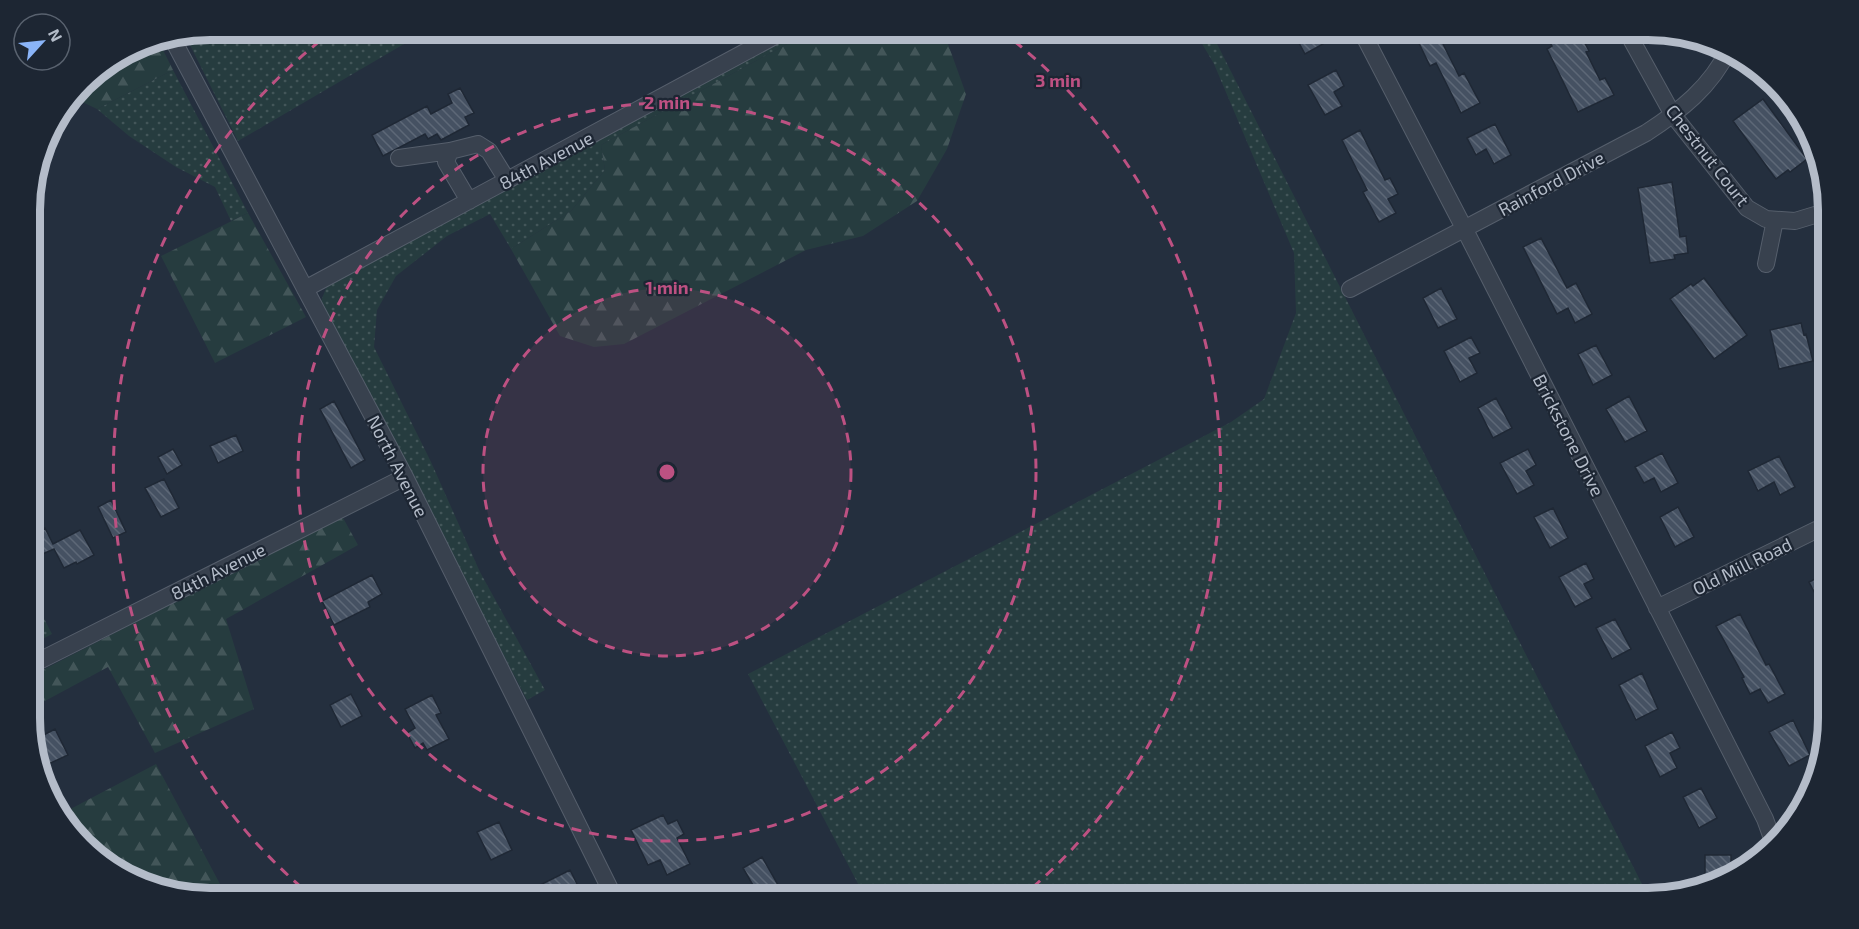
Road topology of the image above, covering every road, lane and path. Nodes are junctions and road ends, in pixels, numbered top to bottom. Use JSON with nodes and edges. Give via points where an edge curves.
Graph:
{"nodes":[{"id":1,"x":1366,"y":40,"type":"edge"},
{"id":2,"x":1632,"y":40,"type":"edge"},
{"id":3,"x":766,"y":41,"type":"edge"},
{"id":4,"x":175,"y":44,"type":"edge"},
{"id":5,"x":1725,"y":58,"type":"edge"},
{"id":6,"x":1673,"y":115,"type":"junction"},
{"id":7,"x":450,"y":152,"type":"junction"},
{"id":8,"x":399,"y":158,"type":"dead end"},
{"id":9,"x":507,"y":180,"type":"junction"},
{"id":10,"x":469,"y":201,"type":"junction"},
{"id":11,"x":1818,"y":214,"type":"edge"},
{"id":12,"x":1775,"y":220,"type":"junction"},
{"id":13,"x":1464,"y":228,"type":"junction"},
{"id":14,"x":1766,"y":264,"type":"dead end"},
{"id":15,"x":305,"y":289,"type":"junction"},
{"id":16,"x":1350,"y":289,"type":"dead end"},
{"id":17,"x":405,"y":477,"type":"junction"},
{"id":18,"x":1818,"y":530,"type":"edge"},
{"id":19,"x":1657,"y":608,"type":"junction"},
{"id":20,"x":40,"y":660,"type":"edge"},
{"id":21,"x":1771,"y":836,"type":"edge"},
{"id":22,"x":610,"y":888,"type":"edge"}],
"edges":[{"from":1,"to":13,"type":"street","name":"Brickstone Drive"},
{"from":2,"to":6,"type":"street","name":"Chestnut Court"},
{"from":3,"to":9,"type":"street","name":"84th Avenue"},
{"from":4,"to":15,"type":"street","name":"North Avenue"},
{"from":5,"to":6,"type":"street","name":"Rainford Drive","via":[[1702,89]]},
{"from":6,"to":12,"type":"street","name":"Chestnut Court","via":[[1747,208]]},
{"from":6,"to":13,"type":"street","name":"Rainford Drive"},
{"from":7,"to":8,"type":"street"},
{"from":7,"to":9,"type":"street","via":[[478,144],[489,151]]},
{"from":7,"to":10,"type":"street","via":[[446,162]]},
{"from":9,"to":10,"type":"street","name":"84th Avenue"},
{"from":10,"to":15,"type":"street","name":"84th Avenue"},
{"from":11,"to":12,"type":"street","name":"Chestnut Court","via":[[1795,221]]},
{"from":12,"to":14,"type":"street"},
{"from":13,"to":16,"type":"street","name":"Rainford Drive"},
{"from":13,"to":19,"type":"street","name":"Brickstone Drive"},
{"from":15,"to":17,"type":"street","name":"North Avenue"},
{"from":17,"to":20,"type":"street","name":"84th Avenue"},
{"from":17,"to":22,"type":"street","name":"North Avenue"},
{"from":18,"to":19,"type":"street","name":"Old Mill Road"},
{"from":19,"to":21,"type":"street","name":"Brickstone Drive"}]}
